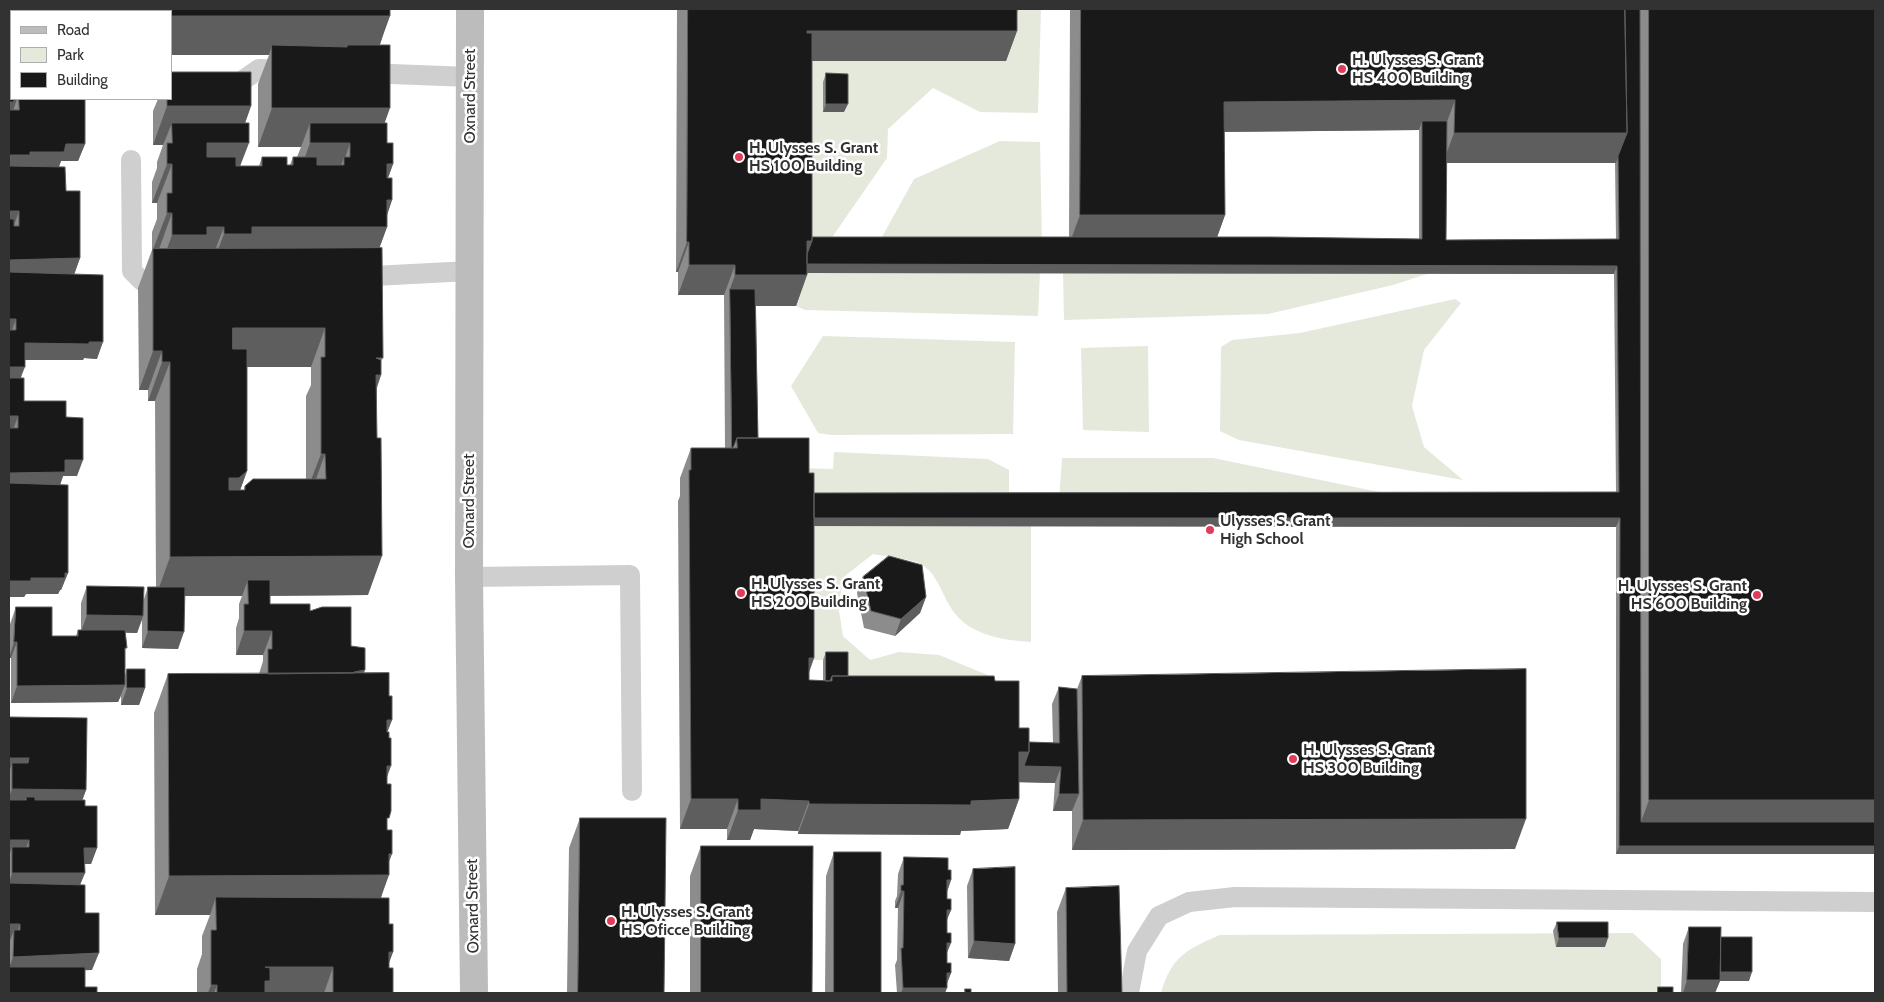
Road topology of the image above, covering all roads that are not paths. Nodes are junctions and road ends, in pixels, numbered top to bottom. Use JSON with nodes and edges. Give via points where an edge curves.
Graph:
{"nodes":[{"id":1,"x":470,"y":9,"type":"edge"},
{"id":2,"x":306,"y":71,"type":"edge"},
{"id":3,"x":344,"y":72,"type":"edge"},
{"id":4,"x":470,"y":77,"type":"junction"},
{"id":5,"x":211,"y":90,"type":"edge"},
{"id":6,"x":131,"y":160,"type":"dead end"},
{"id":7,"x":470,"y":271,"type":"junction"},
{"id":8,"x":334,"y":277,"type":"edge"},
{"id":9,"x":187,"y":281,"type":"edge"},
{"id":10,"x":469,"y":577,"type":"junction"},
{"id":11,"x":632,"y":791,"type":"dead end"},
{"id":12,"x":1875,"y":902,"type":"edge"},
{"id":13,"x":474,"y":993,"type":"edge"},
{"id":14,"x":1129,"y":993,"type":"edge"}],
"edges":[{"from":1,"to":4,"type":"main road","name":"Oxnard Street"},
{"from":2,"to":5,"type":"lane","via":[[259,69],[231,90]]},
{"from":3,"to":4,"type":"lane"},
{"from":4,"to":7,"type":"main road","name":"Oxnard Street"},
{"from":6,"to":9,"type":"lane","via":[[132,271],[142,281]]},
{"from":7,"to":8,"type":"lane"},
{"from":7,"to":10,"type":"main road","name":"Oxnard Street"},
{"from":10,"to":11,"type":"lane","via":[[630,575]]},
{"from":10,"to":13,"type":"main road","name":"Oxnard Street"},
{"from":12,"to":14,"type":"lane","via":[[1235,897],[1189,902],[1158,916],[1137,951]]}]}
